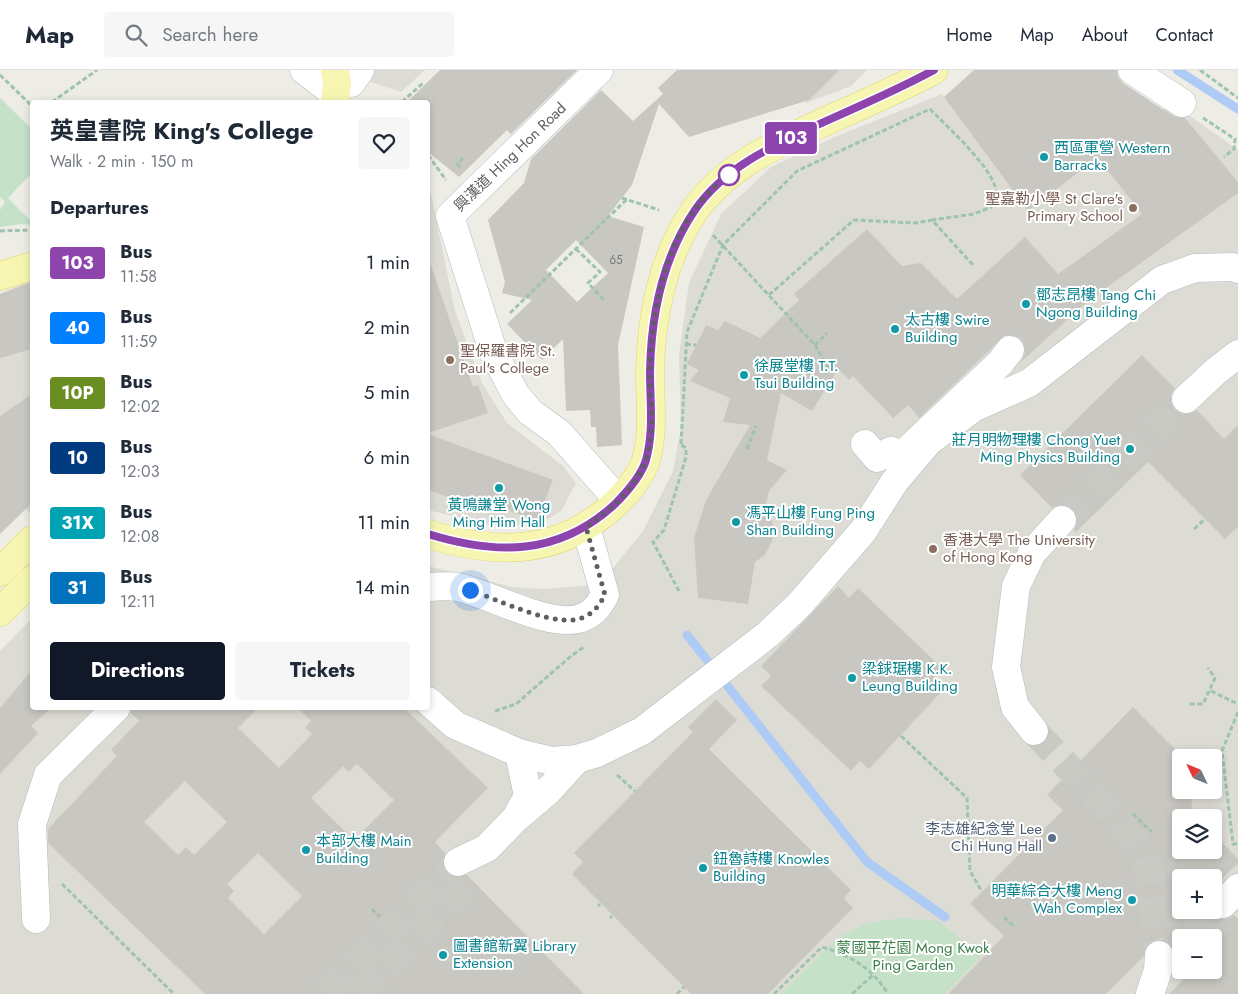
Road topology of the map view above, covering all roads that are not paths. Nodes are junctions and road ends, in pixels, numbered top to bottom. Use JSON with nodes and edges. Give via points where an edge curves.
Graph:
{"nodes":[{"id":1,"x":304,"y":70,"type":"edge"},
{"id":2,"x":599,"y":70,"type":"edge"},
{"id":3,"x":934,"y":70,"type":"edge"},
{"id":4,"x":1132,"y":70,"type":"edge"},
{"id":5,"x":339,"y":80,"type":"edge"},
{"id":6,"x":1191,"y":110,"type":"road end"},
{"id":7,"x":30,"y":267,"type":"edge"},
{"id":8,"x":1238,"y":269,"type":"edge"},
{"id":9,"x":0,"y":276,"type":"edge"},
{"id":10,"x":1010,"y":350,"type":"dead end"},
{"id":11,"x":1238,"y":354,"type":"edge"},
{"id":12,"x":1186,"y":399,"type":"tunnel mouth"},
{"id":13,"x":864,"y":444,"type":"dead end"},
{"id":14,"x":618,"y":500,"type":"junction"},
{"id":15,"x":1062,"y":520,"type":"tunnel mouth"},
{"id":16,"x":586,"y":527,"type":"junction"},
{"id":17,"x":430,"y":535,"type":"edge"},
{"id":18,"x":30,"y":542,"type":"edge"},
{"id":19,"x":0,"y":572,"type":"edge"},
{"id":20,"x":30,"y":582,"type":"edge"},
{"id":21,"x":430,"y":587,"type":"edge"},
{"id":22,"x":0,"y":612,"type":"edge"},
{"id":23,"x":430,"y":703,"type":"edge"},
{"id":24,"x":114,"y":710,"type":"edge"},
{"id":25,"x":1034,"y":731,"type":"tunnel mouth"},
{"id":26,"x":519,"y":753,"type":"junction"},
{"id":27,"x":577,"y":758,"type":"junction"},
{"id":28,"x":515,"y":819,"type":"junction"},
{"id":29,"x":467,"y":870,"type":"tunnel mouth"},
{"id":30,"x":36,"y":919,"type":"dead end"}],
"edges":[{"from":1,"to":5,"type":"street"},
{"from":2,"to":14,"type":"street","name":"興漢道 Hing Hon Road","via":[[450,216],[494,354],[516,395],[530,412],[559,433]]},
{"from":3,"to":14,"type":"main road","via":[[766,150],[729,175],[697,208],[672,249],[657,306],[650,372],[651,427],[645,462]]},
{"from":4,"to":6,"type":"street"},
{"from":7,"to":9,"type":"main road"},
{"from":8,"to":27,"type":"street","bridge":true,"via":[[1195,268],[1162,280],[1028,383],[973,408],[929,441],[895,480],[863,531],[767,635],[642,731],[597,753]]},
{"from":10,"to":13,"type":"street","via":[[898,458],[891,451],[877,458]]},
{"from":11,"to":12,"type":"street"},
{"from":14,"to":16,"type":"main road"},
{"from":15,"to":25,"type":"street","via":[[1032,553],[1016,586],[1006,667],[1015,706]]},
{"from":16,"to":17,"type":"main road","via":[[552,542],[514,548],[463,544]]},
{"from":16,"to":21,"type":"street","via":[[605,595],[598,608],[584,618],[566,620],[539,616],[457,586]]},
{"from":18,"to":19,"type":"main road"},
{"from":20,"to":22,"type":"main road"},
{"from":23,"to":26,"type":"street","via":[[454,725]]},
{"from":24,"to":30,"type":"street","via":[[48,775],[32,824]]},
{"from":26,"to":27,"type":"street","via":[[552,761]]},
{"from":26,"to":28,"type":"street","via":[[528,796]]},
{"from":27,"to":28,"type":"street","via":[[548,791]]},
{"from":28,"to":29,"type":"street"}]}
